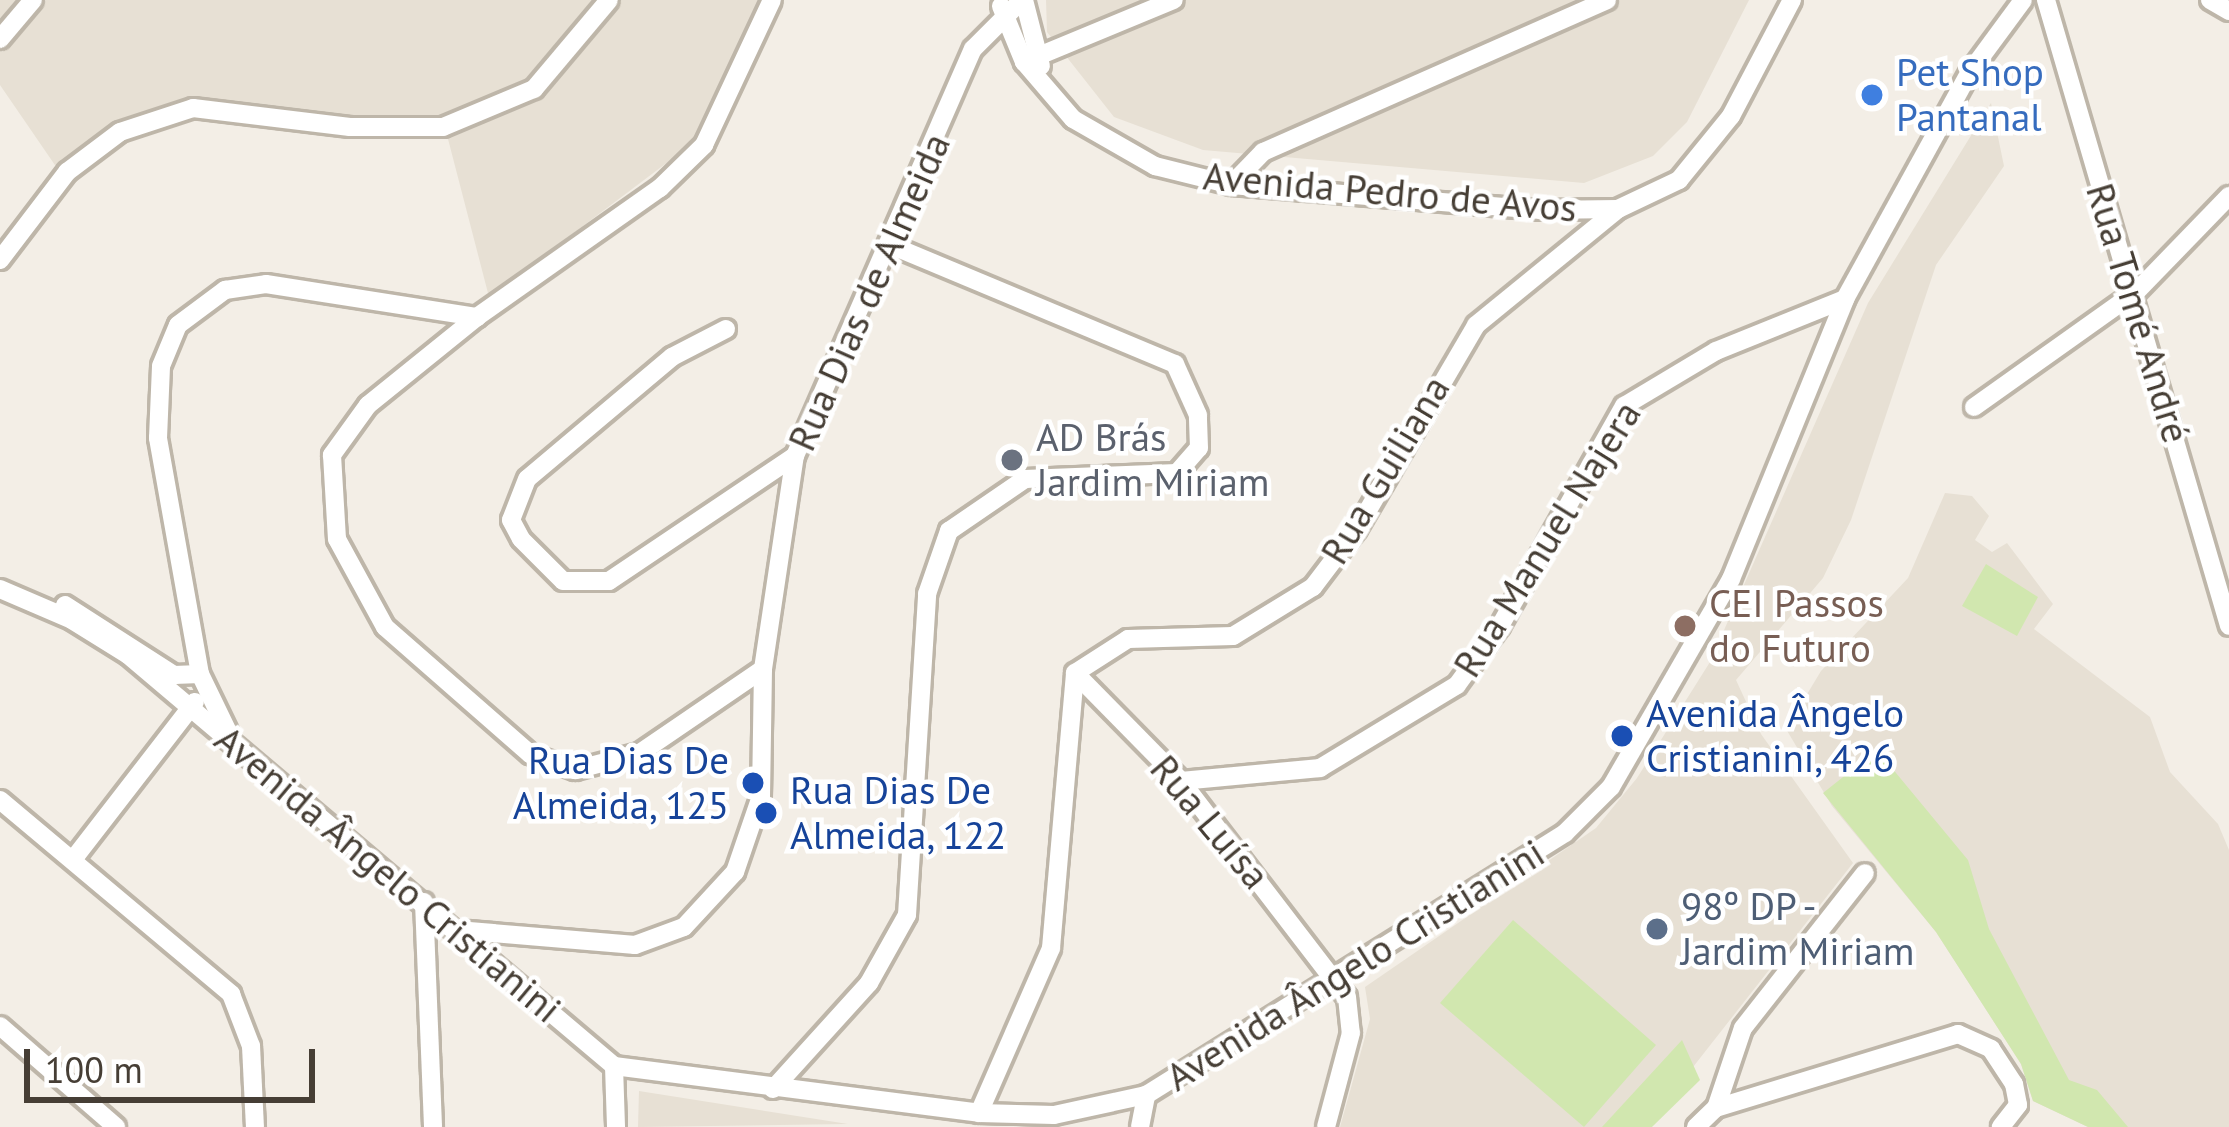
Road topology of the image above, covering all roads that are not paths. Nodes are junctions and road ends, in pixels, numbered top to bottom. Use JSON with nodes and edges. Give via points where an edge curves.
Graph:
{"nodes":[{"id":1,"x":34,"y":0,"type":"edge"},
{"id":2,"x":609,"y":0,"type":"edge"},
{"id":3,"x":772,"y":0,"type":"edge"},
{"id":4,"x":1023,"y":0,"type":"edge"},
{"id":5,"x":1174,"y":0,"type":"edge"},
{"id":6,"x":1607,"y":0,"type":"edge"},
{"id":7,"x":1792,"y":0,"type":"edge"},
{"id":8,"x":2023,"y":0,"type":"edge"},
{"id":9,"x":2046,"y":0,"type":"edge"},
{"id":10,"x":2210,"y":0,"type":"edge"},
{"id":11,"x":1001,"y":7,"type":"edge"},
{"id":12,"x":2229,"y":11,"type":"edge"},
{"id":13,"x":0,"y":39,"type":"edge"},
{"id":14,"x":1031,"y":58,"type":"junction"},
{"id":15,"x":1231,"y":184,"type":"junction"},
{"id":16,"x":2229,"y":196,"type":"edge"},
{"id":17,"x":1618,"y":209,"type":"junction"},
{"id":18,"x":893,"y":246,"type":"junction"},
{"id":19,"x":0,"y":260,"type":"edge"},
{"id":20,"x":2136,"y":292,"type":"junction"},
{"id":21,"x":1845,"y":299,"type":"junction"},
{"id":22,"x":477,"y":317,"type":"junction"},
{"id":23,"x":726,"y":329,"type":"dead end"},
{"id":24,"x":1974,"y":407,"type":"dead end"},
{"id":25,"x":794,"y":456,"type":"junction"},
{"id":26,"x":0,"y":578,"type":"edge"},
{"id":27,"x":0,"y":589,"type":"edge"},
{"id":28,"x":2229,"y":626,"type":"edge"},
{"id":29,"x":763,"y":669,"type":"junction"},
{"id":30,"x":200,"y":674,"type":"junction"},
{"id":31,"x":1075,"y":674,"type":"junction"},
{"id":32,"x":194,"y":710,"type":"junction"},
{"id":33,"x":235,"y":745,"type":"junction"},
{"id":34,"x":1180,"y":781,"type":"junction"},
{"id":35,"x":0,"y":800,"type":"edge"},
{"id":36,"x":75,"y":857,"type":"junction"},
{"id":37,"x":1864,"y":873,"type":"dead end"},
{"id":38,"x":424,"y":902,"type":"junction"},
{"id":39,"x":457,"y":930,"type":"junction"},
{"id":40,"x":1335,"y":980,"type":"junction"},
{"id":41,"x":0,"y":1025,"type":"edge"},
{"id":42,"x":614,"y":1066,"type":"junction"},
{"id":43,"x":773,"y":1088,"type":"junction"},
{"id":44,"x":1146,"y":1095,"type":"junction"},
{"id":45,"x":902,"y":1106,"type":"junction"},
{"id":46,"x":1716,"y":1108,"type":"junction"},
{"id":47,"x":979,"y":1113,"type":"junction"},
{"id":48,"x":116,"y":1127,"type":"edge"},
{"id":49,"x":255,"y":1127,"type":"edge"},
{"id":50,"x":433,"y":1127,"type":"edge"},
{"id":51,"x":616,"y":1127,"type":"edge"},
{"id":52,"x":896,"y":1127,"type":"edge"},
{"id":53,"x":1139,"y":1127,"type":"edge"},
{"id":54,"x":1326,"y":1127,"type":"edge"},
{"id":55,"x":1696,"y":1127,"type":"edge"},
{"id":56,"x":2001,"y":1127,"type":"edge"}],
"edges":[{"from":1,"to":13,"type":"street"},
{"from":2,"to":19,"type":"street","via":[[534,89],[443,128],[350,127],[193,108],[120,132],[67,172]]},
{"from":3,"to":22,"type":"street","via":[[704,145],[646,199]]},
{"from":4,"to":11,"type":"street","name":"Rua Dias de Almeida"},
{"from":4,"to":14,"type":"street","name":"Avenida Pedro de Avos"},
{"from":5,"to":14,"type":"street"},
{"from":6,"to":15,"type":"street","via":[[1263,152]]},
{"from":7,"to":17,"type":"street","name":"Avenida Pedro de Avos","via":[[1706,152],[1663,191]]},
{"from":8,"to":21,"type":"street","name":"Avenida Ângelo Cristianini","via":[[1970,72]]},
{"from":9,"to":20,"type":"street","name":"Rua Tomé André"},
{"from":10,"to":12,"type":"street"},
{"from":11,"to":14,"type":"street","name":"Avenida Pedro de Avos"},
{"from":11,"to":18,"type":"street","name":"Rua Dias de Almeida","via":[[974,49]]},
{"from":14,"to":15,"type":"street","name":"Avenida Pedro de Avos","via":[[1050,93],[1125,154]]},
{"from":15,"to":17,"type":"street","name":"Avenida Pedro de Avos"},
{"from":16,"to":20,"type":"street"},
{"from":17,"to":31,"type":"street","name":"Rua Guiliana","via":[[1476,325],[1358,529],[1313,587],[1233,636],[1128,638]]},
{"from":18,"to":25,"type":"street","name":"Rua Dias de Almeida"},
{"from":18,"to":43,"type":"street","via":[[1175,364],[1198,416],[1199,448],[1177,473],[1024,479],[949,531],[927,594],[907,915],[869,983]]},
{"from":20,"to":24,"type":"street"},
{"from":20,"to":28,"type":"street","name":"Rua Tomé André"},
{"from":21,"to":34,"type":"street","name":"Rua Manuel Najera","via":[[1716,351],[1624,406],[1500,626],[1457,685],[1320,768]]},
{"from":21,"to":40,"type":"street","name":"Avenida Ângelo Cristianini","via":[[1731,579],[1611,787],[1565,833]]},
{"from":22,"to":29,"type":"street","via":[[368,405],[332,455],[337,539],[385,627],[530,754],[575,770],[640,753]]},
{"from":22,"to":30,"type":"street","via":[[266,284],[226,290],[178,325],[161,366],[158,438]]},
{"from":23,"to":25,"type":"street","via":[[672,358],[537,469],[515,500],[520,538],[563,581],[609,581]]},
{"from":25,"to":29,"type":"street","name":"Rua Dias de Almeida"},
{"from":26,"to":30,"type":"street","via":[[96,618],[174,675]]},
{"from":27,"to":32,"type":"street","name":"Avenida Ângelo Cristianini","via":[[72,620]]},
{"from":29,"to":39,"type":"street","name":"Rua Dias de Almeida","via":[[754,825],[734,872],[684,927],[635,945],[592,946]]},
{"from":30,"to":32,"type":"street"},
{"from":30,"to":33,"type":"street"},
{"from":31,"to":34,"type":"street","name":"Rua Luísa"},
{"from":31,"to":47,"type":"street","via":[[1051,948]]},
{"from":32,"to":33,"type":"street","name":"Avenida Ângelo Cristianini"},
{"from":32,"to":36,"type":"street"},
{"from":33,"to":38,"type":"street","name":"Avenida Ângelo Cristianini"},
{"from":34,"to":40,"type":"street","name":"Rua Luísa"},
{"from":35,"to":36,"type":"street"},
{"from":36,"to":49,"type":"street","via":[[231,994],[251,1046]]},
{"from":37,"to":46,"type":"street","via":[[1743,1028]]},
{"from":38,"to":39,"type":"street","name":"Avenida Ângelo Cristianini"},
{"from":38,"to":50,"type":"street"},
{"from":39,"to":42,"type":"street","name":"Avenida Ângelo Cristianini"},
{"from":40,"to":44,"type":"street","name":"Avenida Ângelo Cristianini"},
{"from":40,"to":54,"type":"street","via":[[1347,997],[1351,1033]]},
{"from":41,"to":48,"type":"street"},
{"from":42,"to":43,"type":"street","name":"Avenida Ângelo Cristianini"},
{"from":42,"to":51,"type":"street"},
{"from":43,"to":45,"type":"street","name":"Avenida Ângelo Cristianini"},
{"from":44,"to":47,"type":"street","name":"Avenida Ângelo Cristianini","via":[[1054,1114]]},
{"from":44,"to":53,"type":"street"},
{"from":45,"to":47,"type":"street","name":"Avenida Ângelo Cristianini"},
{"from":45,"to":52,"type":"street"},
{"from":46,"to":55,"type":"street"},
{"from":46,"to":56,"type":"street","via":[[1958,1034],[1991,1049],[2014,1084],[2018,1105]]}]}
